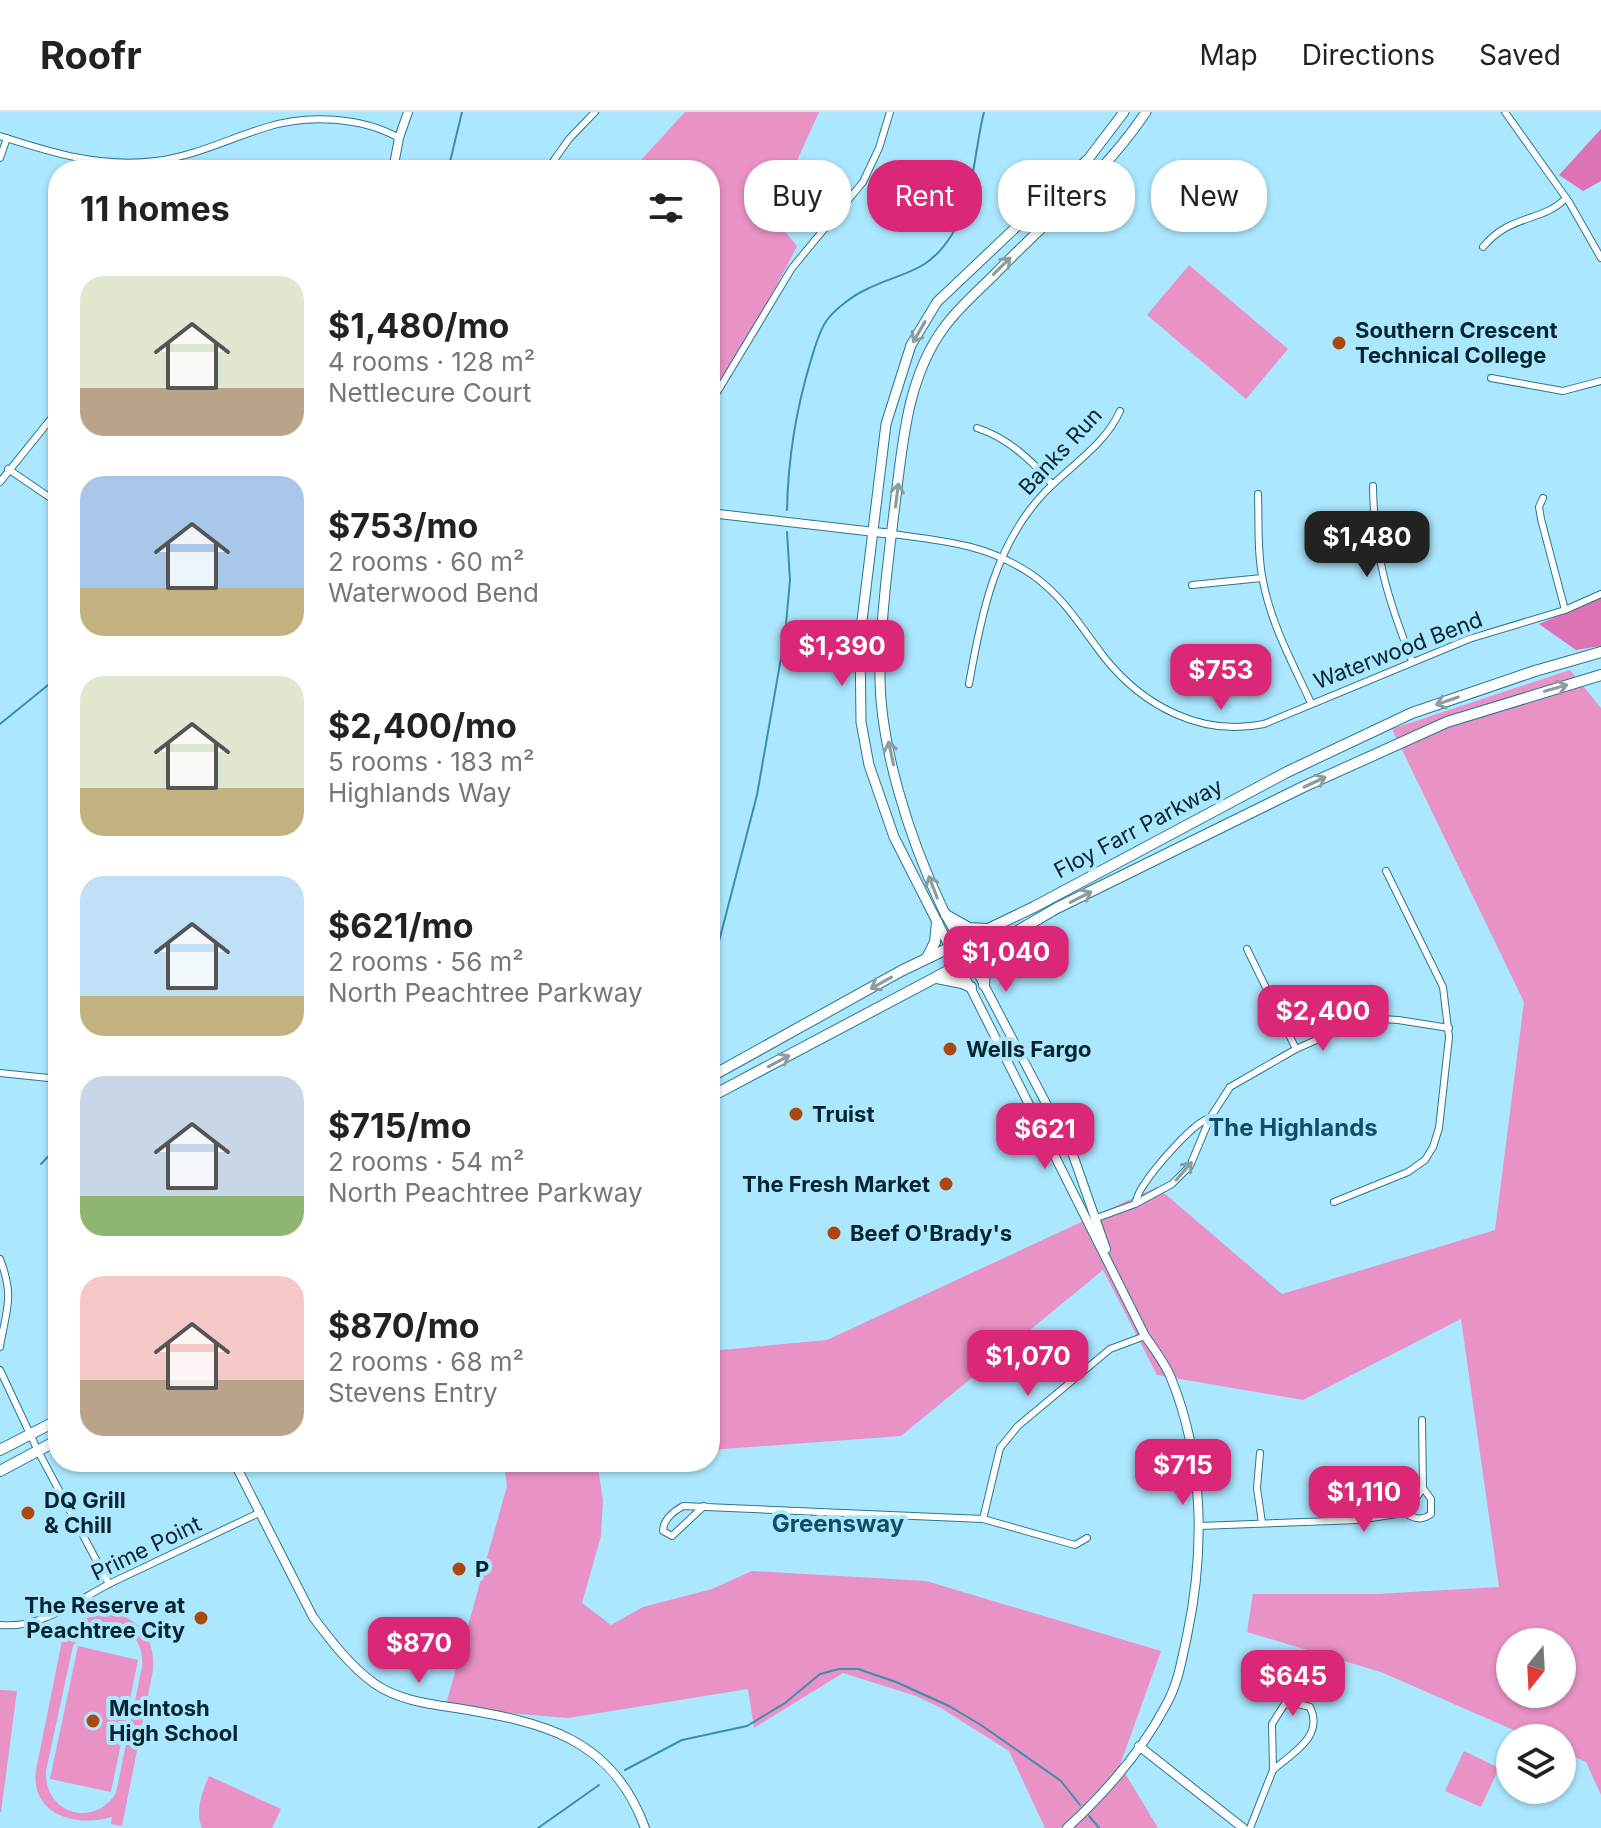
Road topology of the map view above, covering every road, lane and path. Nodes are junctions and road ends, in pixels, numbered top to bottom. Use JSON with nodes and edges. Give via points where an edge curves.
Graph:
{"nodes":[{"id":1,"x":408,"y":112,"type":"edge"},
{"id":2,"x":595,"y":112,"type":"edge"},
{"id":3,"x":890,"y":112,"type":"edge"},
{"id":4,"x":1124,"y":112,"type":"edge"},
{"id":5,"x":1146,"y":112,"type":"edge"},
{"id":6,"x":1505,"y":112,"type":"edge"},
{"id":7,"x":1516,"y":112,"type":"edge"},
{"id":8,"x":1510,"y":119,"type":"junction"},
{"id":9,"x":3,"y":137,"type":"edge"},
{"id":10,"x":399,"y":138,"type":"junction"},
{"id":11,"x":0,"y":158,"type":"edge"},
{"id":12,"x":80,"y":160,"type":"edge"},
{"id":13,"x":159,"y":160,"type":"edge"},
{"id":14,"x":395,"y":160,"type":"edge"},
{"id":15,"x":554,"y":160,"type":"edge"},
{"id":16,"x":1566,"y":198,"type":"junction"},
{"id":17,"x":1483,"y":247,"type":"dead end"},
{"id":18,"x":1601,"y":258,"type":"edge"},
{"id":19,"x":1491,"y":378,"type":"dead end"},
{"id":20,"x":1601,"y":381,"type":"edge"},
{"id":21,"x":720,"y":387,"type":"edge"},
{"id":22,"x":1120,"y":411,"type":"dead end"},
{"id":23,"x":48,"y":422,"type":"edge"},
{"id":24,"x":977,"y":428,"type":"dead end"},
{"id":25,"x":8,"y":469,"type":"junction"},
{"id":26,"x":0,"y":482,"type":"edge"},
{"id":27,"x":1052,"y":484,"type":"junction"},
{"id":28,"x":1373,"y":486,"type":"dead end"},
{"id":29,"x":1258,"y":494,"type":"dead end"},
{"id":30,"x":48,"y":496,"type":"edge"},
{"id":31,"x":1543,"y":498,"type":"dead end"},
{"id":32,"x":720,"y":514,"type":"edge"},
{"id":33,"x":873,"y":532,"type":"junction"},
{"id":34,"x":892,"y":534,"type":"junction"},
{"id":35,"x":1002,"y":557,"type":"junction"},
{"id":36,"x":1262,"y":578,"type":"junction"},
{"id":37,"x":1192,"y":585,"type":"dead end"},
{"id":38,"x":1601,"y":594,"type":"edge"},
{"id":39,"x":1565,"y":610,"type":"junction"},
{"id":40,"x":1601,"y":652,"type":"edge"},
{"id":41,"x":1412,"y":661,"type":"junction"},
{"id":42,"x":1601,"y":675,"type":"edge"},
{"id":43,"x":969,"y":684,"type":"dead end"},
{"id":44,"x":1311,"y":703,"type":"junction"},
{"id":45,"x":1386,"y":871,"type":"dead end"},
{"id":46,"x":942,"y":919,"type":"junction"},
{"id":47,"x":988,"y":929,"type":"junction"},
{"id":48,"x":962,"y":942,"type":"junction"},
{"id":49,"x":994,"y":944,"type":"junction"},
{"id":50,"x":950,"y":948,"type":"junction"},
{"id":51,"x":1247,"y":949,"type":"dead end"},
{"id":52,"x":970,"y":958,"type":"junction"},
{"id":53,"x":925,"y":960,"type":"junction"},
{"id":54,"x":959,"y":965,"type":"junction"},
{"id":55,"x":935,"y":977,"type":"junction"},
{"id":56,"x":984,"y":985,"type":"junction"},
{"id":57,"x":971,"y":987,"type":"junction"},
{"id":58,"x":1449,"y":1028,"type":"junction"},
{"id":59,"x":1015,"y":1044,"type":"junction"},
{"id":60,"x":1296,"y":1049,"type":"junction"},
{"id":61,"x":1003,"y":1052,"type":"junction"},
{"id":62,"x":728,"y":1068,"type":"junction"},
{"id":63,"x":720,"y":1072,"type":"edge"},
{"id":64,"x":0,"y":1073,"type":"edge"},
{"id":65,"x":48,"y":1078,"type":"edge"},
{"id":66,"x":720,"y":1079,"type":"edge"},
{"id":67,"x":720,"y":1092,"type":"edge"},
{"id":68,"x":1210,"y":1118,"type":"junction"},
{"id":69,"x":1334,"y":1202,"type":"dead end"},
{"id":70,"x":1135,"y":1204,"type":"junction"},
{"id":71,"x":1091,"y":1220,"type":"junction"},
{"id":72,"x":0,"y":1259,"type":"edge"},
{"id":73,"x":1145,"y":1336,"type":"junction"},
{"id":74,"x":0,"y":1347,"type":"edge"},
{"id":75,"x":0,"y":1370,"type":"edge"},
{"id":76,"x":1422,"y":1420,"type":"dead end"},
{"id":77,"x":48,"y":1425,"type":"edge"},
{"id":78,"x":30,"y":1435,"type":"junction"},
{"id":79,"x":48,"y":1446,"type":"edge"},
{"id":80,"x":0,"y":1450,"type":"edge"},
{"id":81,"x":38,"y":1451,"type":"junction"},
{"id":82,"x":1260,"y":1453,"type":"dead end"},
{"id":83,"x":48,"y":1470,"type":"edge"},
{"id":84,"x":0,"y":1471,"type":"edge"},
{"id":85,"x":49,"y":1472,"type":"edge"},
{"id":86,"x":239,"y":1472,"type":"edge"},
{"id":87,"x":1423,"y":1488,"type":"junction"},
{"id":88,"x":704,"y":1506,"type":"junction"},
{"id":89,"x":1402,"y":1511,"type":"junction"},
{"id":90,"x":261,"y":1512,"type":"junction"},
{"id":91,"x":983,"y":1519,"type":"junction"},
{"id":92,"x":1262,"y":1523,"type":"junction"},
{"id":93,"x":1200,"y":1526,"type":"junction"},
{"id":94,"x":1087,"y":1538,"type":"dead end"},
{"id":95,"x":109,"y":1584,"type":"junction"},
{"id":96,"x":0,"y":1625,"type":"edge"},
{"id":97,"x":1139,"y":1746,"type":"junction"},
{"id":98,"x":1273,"y":1770,"type":"junction"},
{"id":99,"x":645,"y":1828,"type":"edge"},
{"id":100,"x":1067,"y":1828,"type":"edge"},
{"id":101,"x":1243,"y":1828,"type":"edge"},
{"id":102,"x":1250,"y":1828,"type":"edge"}],
"edges":[{"from":1,"to":10,"type":"street"},
{"from":2,"to":15,"type":"street"},
{"from":3,"to":21,"type":"street","via":[[863,182],[792,268]]},
{"from":4,"to":33,"type":"main road","one_way":true,"via":[[1089,158],[937,302],[918,333],[886,424]]},
{"from":34,"to":5,"type":"main road","one_way":true,"via":[[908,415],[926,359],[943,329],[1103,169]]},
{"from":6,"to":8,"type":"street"},
{"from":7,"to":8,"type":"street"},
{"from":8,"to":16,"type":"street"},
{"from":9,"to":11,"type":"street"},
{"from":9,"to":12,"type":"street"},
{"from":10,"to":13,"type":"street","via":[[347,122],[300,121]]},
{"from":10,"to":14,"type":"street"},
{"from":16,"to":17,"type":"street","via":[[1557,208],[1504,227]]},
{"from":16,"to":18,"type":"street"},
{"from":19,"to":20,"type":"street","via":[[1563,391]]},
{"from":22,"to":27,"type":"street","name":"Banks Run","via":[[1107,433]]},
{"from":23,"to":25,"type":"street"},
{"from":24,"to":27,"type":"street","via":[[1024,454]]},
{"from":25,"to":26,"type":"street"},
{"from":25,"to":30,"type":"street"},
{"from":27,"to":35,"type":"street","name":"Banks Run","via":[[1027,513]]},
{"from":28,"to":41,"type":"street","via":[[1380,569]]},
{"from":29,"to":36,"type":"street"},
{"from":31,"to":39,"type":"street","via":[[1541,519]]},
{"from":32,"to":33,"type":"street"},
{"from":33,"to":34,"type":"street"},
{"from":33,"to":46,"type":"main road","via":[[860,637],[864,743],[894,837]]},
{"from":34,"to":35,"type":"street","name":"Waterwood Bend","via":[[970,545]]},
{"from":46,"to":34,"type":"main road","one_way":true,"via":[[898,788],[883,721],[880,674]]},
{"from":35,"to":43,"type":"street","name":"Banks Run","via":[[986,599]]},
{"from":35,"to":44,"type":"street","name":"Waterwood Bend","via":[[1057,596],[1123,677],[1160,708],[1205,725],[1241,728]]},
{"from":36,"to":37,"type":"street"},
{"from":36,"to":44,"type":"street","via":[[1279,635]]},
{"from":38,"to":39,"type":"street","name":"Waterwood Bend"},
{"from":39,"to":41,"type":"street","name":"Waterwood Bend"},
{"from":40,"to":47,"type":"main road","name":"Floy Farr Parkway","one_way":true,"via":[[1412,713],[1287,772]]},
{"from":41,"to":44,"type":"street","name":"Waterwood Bend"},
{"from":49,"to":42,"type":"main road","name":"Floy Farr Parkway","one_way":true,"via":[[1194,840],[1447,722]]},
{"from":45,"to":58,"type":"street","via":[[1443,987]]},
{"from":46,"to":47,"type":"main road"},
{"from":46,"to":48,"type":"main road"},
{"from":46,"to":50,"type":"main road"},
{"from":46,"to":53,"type":"main road"},
{"from":47,"to":48,"type":"main road","name":"Floy Farr Parkway"},
{"from":48,"to":50,"type":"main road","name":"Floy Farr Parkway"},
{"from":48,"to":52,"type":"main road"},
{"from":49,"to":52,"type":"main road","name":"Floy Farr Parkway"},
{"from":49,"to":56,"type":"main road"},
{"from":50,"to":53,"type":"main road","name":"Floy Farr Parkway"},
{"from":50,"to":54,"type":"main road"},
{"from":51,"to":60,"type":"street"},
{"from":52,"to":54,"type":"main road","name":"Floy Farr Parkway"},
{"from":52,"to":56,"type":"street"},
{"from":53,"to":62,"type":"main road","name":"Floy Farr Parkway","one_way":true},
{"from":54,"to":55,"type":"main road","name":"Floy Farr Parkway"},
{"from":54,"to":57,"type":"street"},
{"from":55,"to":57,"type":"main road"},
{"from":67,"to":55,"type":"main road","name":"Floy Farr Parkway","one_way":true},
{"from":56,"to":59,"type":"street"},
{"from":57,"to":61,"type":"street"},
{"from":58,"to":60,"type":"street","via":[[1366,1018]]},
{"from":58,"to":69,"type":"street","via":[[1439,1128],[1425,1160]]},
{"from":59,"to":61,"type":"street"},
{"from":59,"to":71,"type":"street","via":[[1073,1155]]},
{"from":60,"to":68,"type":"street","via":[[1230,1087]]},
{"from":61,"to":71,"type":"street"},
{"from":62,"to":63,"type":"main road","name":"Floy Farr Parkway"},
{"from":62,"to":66,"type":"main road"},
{"from":64,"to":65,"type":"street"},
{"from":68,"to":70,"type":"street","via":[[1173,1151],[1142,1187]]},
{"from":70,"to":68,"type":"street","one_way":true,"via":[[1172,1184],[1190,1166]]},
{"from":70,"to":71,"type":"street"},
{"from":71,"to":73,"type":"street"},
{"from":72,"to":74,"type":"street","via":[[10,1294]]},
{"from":73,"to":91,"type":"street","via":[[1110,1349],[1018,1426],[1000,1448]]},
{"from":73,"to":93,"type":"street","via":[[1170,1376],[1181,1409],[1199,1488]]},
{"from":75,"to":78,"type":"street"},
{"from":76,"to":87,"type":"street"},
{"from":77,"to":78,"type":"main road"},
{"from":78,"to":80,"type":"main road"},
{"from":78,"to":81,"type":"street"},
{"from":79,"to":81,"type":"main road"},
{"from":81,"to":83,"type":"street"},
{"from":81,"to":84,"type":"main road"},
{"from":82,"to":92,"type":"street"},
{"from":85,"to":95,"type":"street"},
{"from":86,"to":90,"type":"street"},
{"from":87,"to":89,"type":"street"},
{"from":87,"to":89,"type":"street","via":[[1431,1499],[1431,1514],[1419,1519]]},
{"from":88,"to":88,"type":"street","via":[[672,1536],[663,1531],[679,1508]]},
{"from":88,"to":91,"type":"street"},
{"from":89,"to":92,"type":"street","via":[[1358,1520]]},
{"from":90,"to":95,"type":"street","name":"Prime Point"},
{"from":90,"to":99,"type":"street","via":[[313,1617],[376,1685],[412,1700],[500,1715],[569,1736],[623,1785]]},
{"from":91,"to":94,"type":"street","via":[[1075,1545]]},
{"from":92,"to":93,"type":"street"},
{"from":93,"to":97,"type":"street","via":[[1192,1613],[1179,1673],[1166,1707]]},
{"from":95,"to":96,"type":"street","name":"Prime Point","via":[[25,1625]]},
{"from":97,"to":100,"type":"street","via":[[1126,1767]]},
{"from":97,"to":101,"type":"street"},
{"from":98,"to":98,"type":"street","via":[[1276,1715],[1284,1705],[1310,1707],[1313,1732]]},
{"from":98,"to":102,"type":"street"}]}
